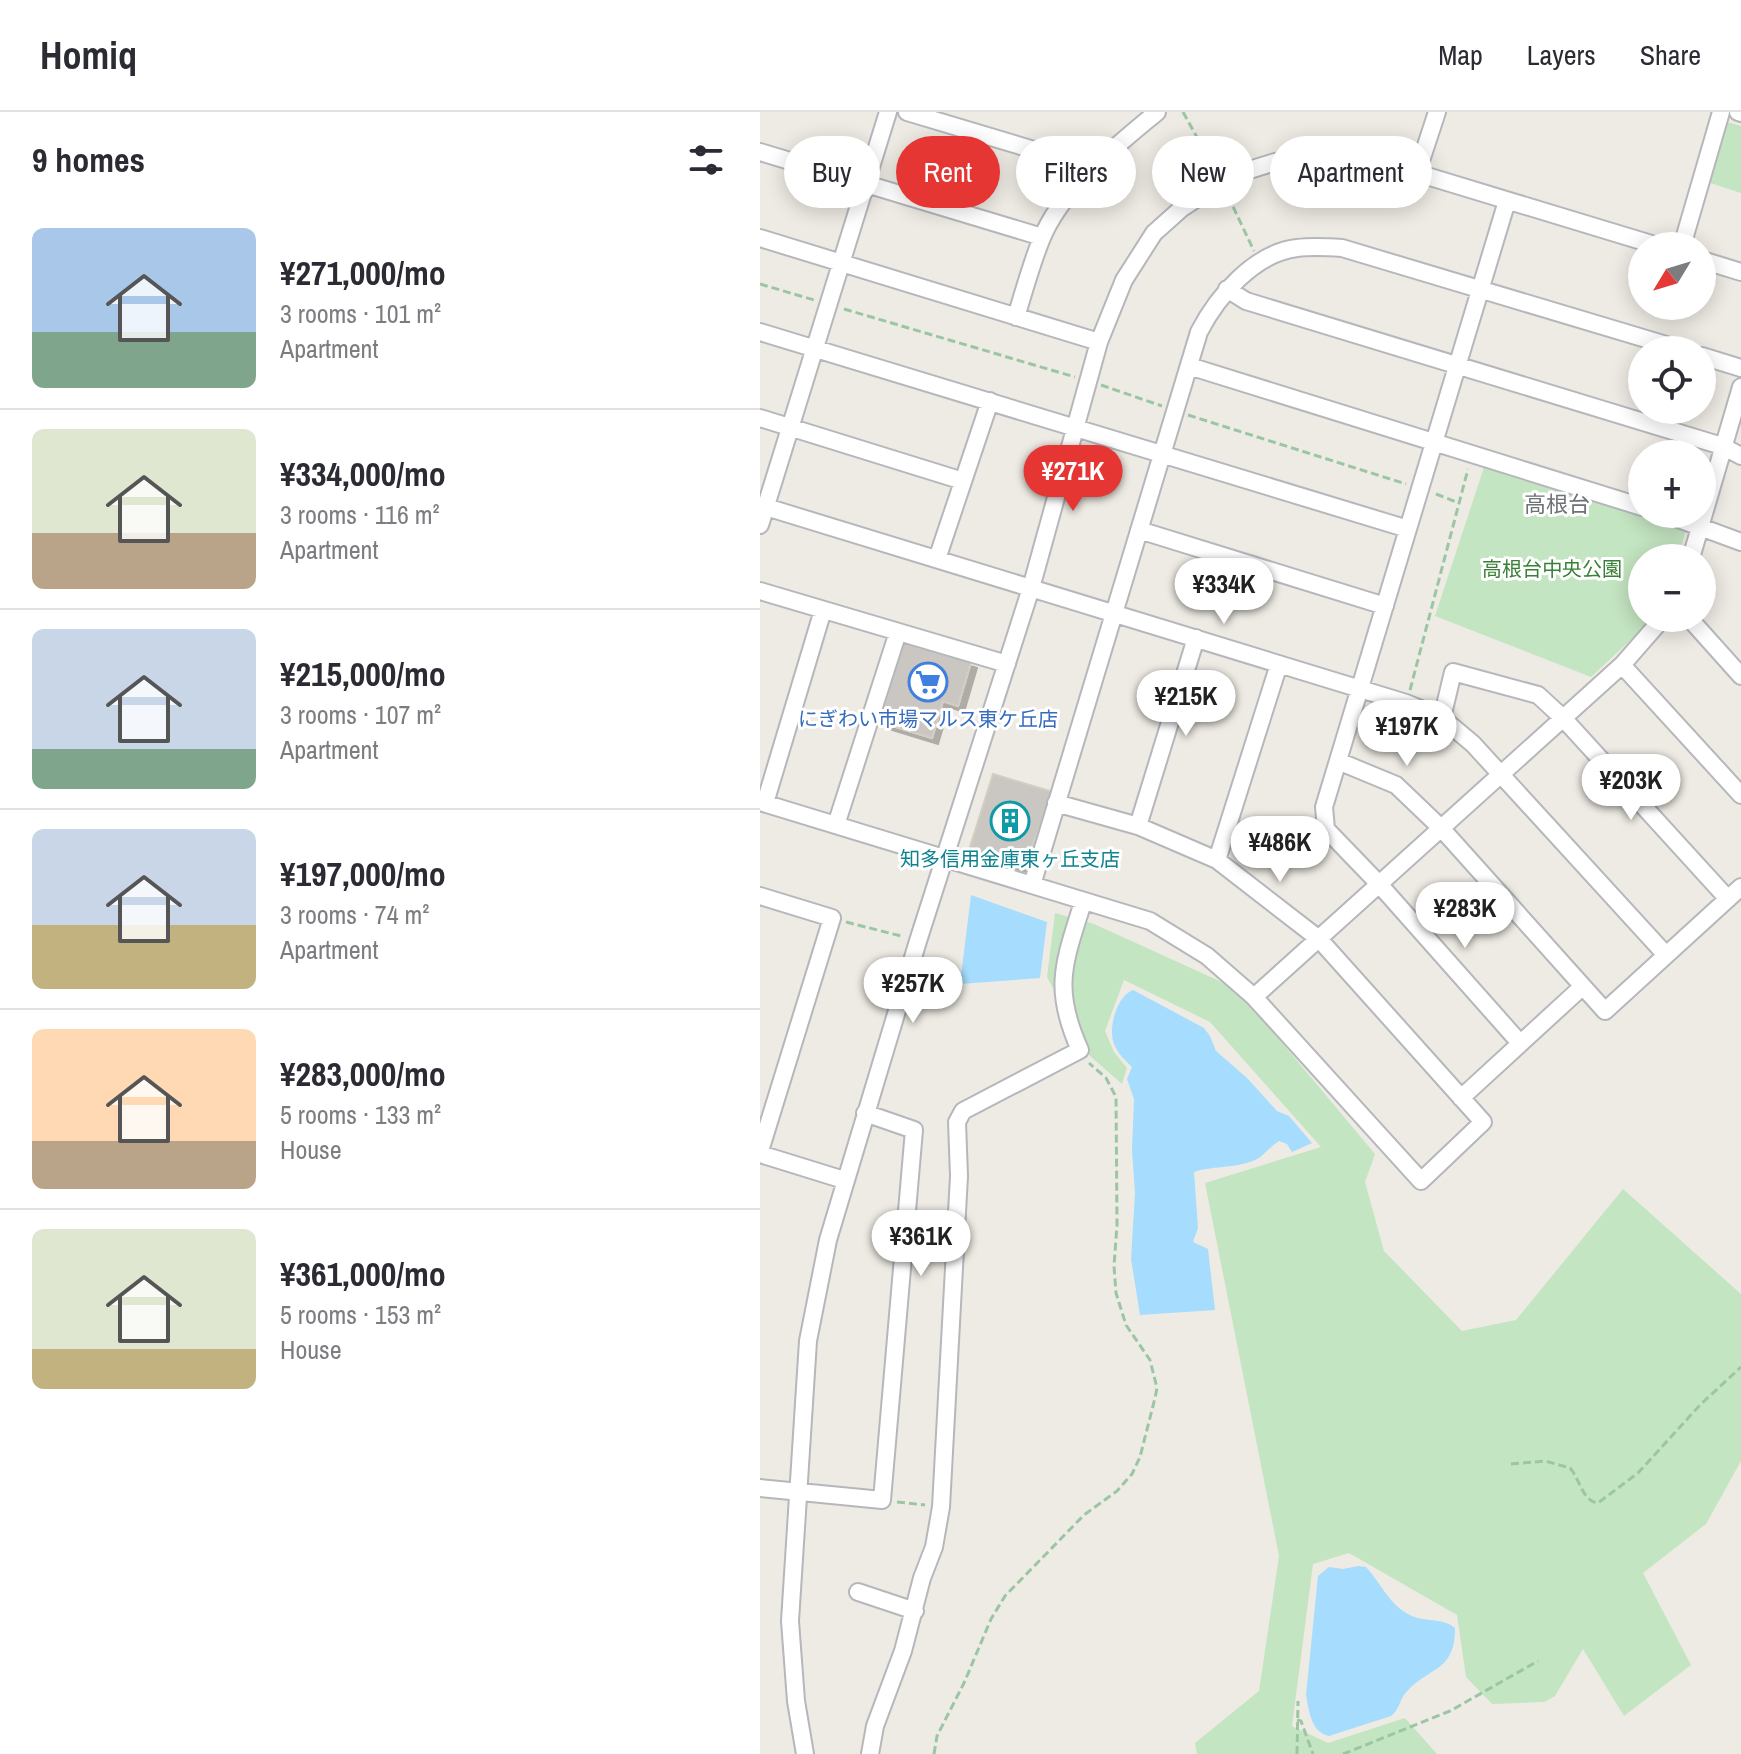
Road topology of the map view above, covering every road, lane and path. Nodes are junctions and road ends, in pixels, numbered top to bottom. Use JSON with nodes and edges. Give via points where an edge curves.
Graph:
{"nodes":[{"id":1,"x":888,"y":112,"type":"edge"},
{"id":2,"x":907,"y":112,"type":"edge"},
{"id":3,"x":1157,"y":112,"type":"edge"},
{"id":4,"x":1183,"y":112,"type":"edge"},
{"id":5,"x":1437,"y":112,"type":"edge"},
{"id":6,"x":1721,"y":112,"type":"edge"},
{"id":7,"x":1128,"y":136,"type":"edge"},
{"id":8,"x":1196,"y":136,"type":"edge"},
{"id":9,"x":1429,"y":136,"type":"edge"},
{"id":10,"x":880,"y":138,"type":"edge"},
{"id":11,"x":1016,"y":145,"type":"edge"},
{"id":12,"x":760,"y":152,"type":"edge"},
{"id":13,"x":784,"y":159,"type":"edge"},
{"id":14,"x":1432,"y":178,"type":"edge"},
{"id":15,"x":880,"y":188,"type":"edge"},
{"id":16,"x":1507,"y":201,"type":"junction"},
{"id":17,"x":858,"y":208,"type":"edge"},
{"id":18,"x":1062,"y":208,"type":"edge"},
{"id":19,"x":1182,"y":208,"type":"edge"},
{"id":20,"x":1234,"y":208,"type":"edge"},
{"id":21,"x":1686,"y":232,"type":"edge"},
{"id":22,"x":1042,"y":237,"type":"junction"},
{"id":23,"x":1628,"y":237,"type":"edge"},
{"id":24,"x":760,"y":238,"type":"edge"},
{"id":25,"x":841,"y":263,"type":"junction"},
{"id":26,"x":1260,"y":263,"type":"junction"},
{"id":27,"x":1716,"y":264,"type":"edge"},
{"id":28,"x":1741,"y":272,"type":"edge"},
{"id":29,"x":760,"y":284,"type":"edge"},
{"id":30,"x":1481,"y":288,"type":"junction"},
{"id":31,"x":1227,"y":289,"type":"junction"},
{"id":32,"x":829,"y":305,"type":"junction"},
{"id":33,"x":1016,"y":317,"type":"junction"},
{"id":34,"x":760,"y":332,"type":"edge"},
{"id":35,"x":1637,"y":336,"type":"edge"},
{"id":36,"x":1099,"y":342,"type":"junction"},
{"id":37,"x":815,"y":348,"type":"junction"},
{"id":38,"x":1716,"y":360,"type":"edge"},
{"id":39,"x":1457,"y":365,"type":"junction"},
{"id":40,"x":1189,"y":366,"type":"junction"},
{"id":41,"x":1741,"y":368,"type":"edge"},
{"id":42,"x":1078,"y":378,"type":"dead end"},
{"id":43,"x":1090,"y":381,"type":"dead end"},
{"id":44,"x":1741,"y":387,"type":"edge"},
{"id":45,"x":990,"y":401,"type":"junction"},
{"id":46,"x":1176,"y":411,"type":"junction"},
{"id":47,"x":760,"y":418,"type":"edge"},
{"id":48,"x":790,"y":428,"type":"junction"},
{"id":49,"x":1077,"y":428,"type":"junction"},
{"id":50,"x":1434,"y":442,"type":"junction"},
{"id":51,"x":1722,"y":446,"type":"junction"},
{"id":52,"x":1163,"y":453,"type":"junction"},
{"id":53,"x":1473,"y":454,"type":"junction"},
{"id":54,"x":1741,"y":456,"type":"edge"},
{"id":55,"x":1716,"y":467,"type":"edge"},
{"id":56,"x":963,"y":481,"type":"junction"},
{"id":57,"x":1420,"y":488,"type":"junction"},
{"id":58,"x":1459,"y":503,"type":"junction"},
{"id":59,"x":1628,"y":503,"type":"edge"},
{"id":60,"x":766,"y":507,"type":"junction"},
{"id":61,"x":760,"y":525,"type":"edge"},
{"id":62,"x":1706,"y":528,"type":"edge"},
{"id":63,"x":1408,"y":529,"type":"junction"},
{"id":64,"x":1139,"y":530,"type":"junction"},
{"id":65,"x":1741,"y":542,"type":"edge"},
{"id":66,"x":937,"y":559,"type":"junction"},
{"id":67,"x":1031,"y":588,"type":"junction"},
{"id":68,"x":760,"y":591,"type":"edge"},
{"id":69,"x":1385,"y":606,"type":"junction"},
{"id":70,"x":823,"y":610,"type":"junction"},
{"id":71,"x":1114,"y":613,"type":"junction"},
{"id":72,"x":898,"y":632,"type":"junction"},
{"id":73,"x":1651,"y":632,"type":"edge"},
{"id":74,"x":1702,"y":632,"type":"edge"},
{"id":75,"x":1196,"y":638,"type":"junction"},
{"id":76,"x":1007,"y":664,"type":"junction"},
{"id":77,"x":1279,"y":664,"type":"junction"},
{"id":78,"x":1622,"y":665,"type":"junction"},
{"id":79,"x":1741,"y":676,"type":"edge"},
{"id":80,"x":1360,"y":689,"type":"junction"},
{"id":81,"x":1406,"y":703,"type":"junction"},
{"id":82,"x":1442,"y":718,"type":"junction"},
{"id":83,"x":1563,"y":718,"type":"junction"},
{"id":84,"x":1338,"y":761,"type":"junction"},
{"id":85,"x":1501,"y":775,"type":"junction"},
{"id":86,"x":1741,"y":795,"type":"edge"},
{"id":87,"x":762,"y":803,"type":"edge"},
{"id":88,"x":1056,"y":803,"type":"junction"},
{"id":89,"x":836,"y":825,"type":"junction"},
{"id":90,"x":1138,"y":826,"type":"junction"},
{"id":91,"x":1441,"y":828,"type":"junction"},
{"id":92,"x":944,"y":858,"type":"junction"},
{"id":93,"x":1217,"y":860,"type":"junction"},
{"id":94,"x":1379,"y":884,"type":"junction"},
{"id":95,"x":1032,"y":885,"type":"junction"},
{"id":96,"x":1741,"y":887,"type":"edge"},
{"id":97,"x":760,"y":896,"type":"edge"},
{"id":98,"x":1728,"y":899,"type":"junction"},
{"id":99,"x":1083,"y":902,"type":"junction"},
{"id":100,"x":832,"y":918,"type":"junction"},
{"id":101,"x":901,"y":936,"type":"dead end"},
{"id":102,"x":1319,"y":939,"type":"junction"},
{"id":103,"x":1666,"y":955,"type":"junction"},
{"id":104,"x":1582,"y":987,"type":"junction"},
{"id":105,"x":1254,"y":997,"type":"junction"},
{"id":106,"x":1520,"y":1043,"type":"junction"},
{"id":107,"x":1080,"y":1050,"type":"junction"},
{"id":108,"x":1461,"y":1098,"type":"junction"},
{"id":109,"x":865,"y":1113,"type":"junction"},
{"id":110,"x":760,"y":1153,"type":"edge"},
{"id":111,"x":844,"y":1180,"type":"junction"},
{"id":112,"x":1741,"y":1367,"type":"edge"},
{"id":113,"x":1511,"y":1464,"type":"dead end"},
{"id":114,"x":760,"y":1488,"type":"edge"},
{"id":115,"x":797,"y":1491,"type":"junction"},
{"id":116,"x":882,"y":1500,"type":"junction"},
{"id":117,"x":941,"y":1507,"type":"junction"},
{"id":118,"x":858,"y":1592,"type":"dead end"},
{"id":119,"x":915,"y":1611,"type":"junction"},
{"id":120,"x":1538,"y":1661,"type":"dead end"},
{"id":121,"x":1298,"y":1701,"type":"dead end"},
{"id":122,"x":1297,"y":1720,"type":"junction"},
{"id":123,"x":805,"y":1754,"type":"edge"},
{"id":124,"x":870,"y":1754,"type":"edge"},
{"id":125,"x":934,"y":1754,"type":"edge"},
{"id":126,"x":1297,"y":1754,"type":"edge"},
{"id":127,"x":1313,"y":1754,"type":"edge"},
{"id":128,"x":1343,"y":1754,"type":"edge"}],
"edges":[{"from":1,"to":10,"type":"street"},
{"from":2,"to":11,"type":"street"},
{"from":3,"to":7,"type":"street"},
{"from":4,"to":8,"type":"path"},
{"from":5,"to":9,"type":"street"},
{"from":6,"to":21,"type":"street"},
{"from":12,"to":13,"type":"street"},
{"from":14,"to":16,"type":"street"},
{"from":15,"to":22,"type":"street"},
{"from":16,"to":23,"type":"street"},
{"from":16,"to":30,"type":"street"},
{"from":17,"to":25,"type":"street"},
{"from":18,"to":22,"type":"street"},
{"from":19,"to":36,"type":"street","via":[[1154,233],[1124,280]]},
{"from":20,"to":26,"type":"path"},
{"from":22,"to":33,"type":"street"},
{"from":24,"to":25,"type":"street"},
{"from":25,"to":32,"type":"street"},
{"from":25,"to":33,"type":"street"},
{"from":26,"to":30,"type":"street","via":[[1295,248],[1342,248]]},
{"from":26,"to":31,"type":"street"},
{"from":27,"to":28,"type":"street"},
{"from":29,"to":32,"type":"path"},
{"from":30,"to":35,"type":"street"},
{"from":30,"to":39,"type":"street"},
{"from":31,"to":39,"type":"street","via":[[1246,301]]},
{"from":31,"to":40,"type":"street","via":[[1199,332]]},
{"from":32,"to":37,"type":"street"},
{"from":32,"to":42,"type":"path"},
{"from":33,"to":36,"type":"street"},
{"from":34,"to":37,"type":"street"},
{"from":36,"to":49,"type":"street"},
{"from":37,"to":45,"type":"street"},
{"from":37,"to":48,"type":"street"},
{"from":38,"to":41,"type":"street"},
{"from":39,"to":50,"type":"street"},
{"from":39,"to":51,"type":"street"},
{"from":40,"to":46,"type":"street"},
{"from":40,"to":50,"type":"street"},
{"from":43,"to":46,"type":"path"},
{"from":44,"to":51,"type":"street"},
{"from":45,"to":49,"type":"street"},
{"from":45,"to":56,"type":"street"},
{"from":46,"to":52,"type":"street"},
{"from":46,"to":57,"type":"path"},
{"from":47,"to":48,"type":"street"},
{"from":48,"to":56,"type":"street"},
{"from":48,"to":60,"type":"street"},
{"from":49,"to":52,"type":"street"},
{"from":49,"to":67,"type":"street"},
{"from":50,"to":53,"type":"street"},
{"from":50,"to":57,"type":"street"},
{"from":51,"to":54,"type":"street"},
{"from":51,"to":55,"type":"street"},
{"from":52,"to":63,"type":"street"},
{"from":52,"to":64,"type":"street"},
{"from":53,"to":58,"type":"path"},
{"from":53,"to":59,"type":"street"},
{"from":56,"to":66,"type":"street"},
{"from":57,"to":58,"type":"path"},
{"from":57,"to":63,"type":"street"},
{"from":58,"to":81,"type":"path"},
{"from":60,"to":61,"type":"street"},
{"from":60,"to":66,"type":"street"},
{"from":62,"to":65,"type":"street"},
{"from":63,"to":69,"type":"street"},
{"from":64,"to":69,"type":"street"},
{"from":64,"to":71,"type":"street"},
{"from":66,"to":67,"type":"street"},
{"from":67,"to":71,"type":"street"},
{"from":67,"to":76,"type":"street"},
{"from":68,"to":70,"type":"street"},
{"from":69,"to":80,"type":"street"},
{"from":70,"to":72,"type":"street"},
{"from":70,"to":87,"type":"street"},
{"from":71,"to":75,"type":"street"},
{"from":71,"to":88,"type":"street"},
{"from":72,"to":76,"type":"street"},
{"from":72,"to":89,"type":"street"},
{"from":73,"to":78,"type":"street"},
{"from":74,"to":79,"type":"street"},
{"from":75,"to":77,"type":"street"},
{"from":75,"to":90,"type":"street"},
{"from":76,"to":92,"type":"street"},
{"from":77,"to":80,"type":"street"},
{"from":77,"to":93,"type":"street"},
{"from":78,"to":83,"type":"street"},
{"from":78,"to":86,"type":"street"},
{"from":80,"to":81,"type":"street"},
{"from":80,"to":84,"type":"street"},
{"from":81,"to":82,"type":"street"},
{"from":82,"to":83,"type":"street","via":[[1453,672],[1538,695]]},
{"from":82,"to":85,"type":"street"},
{"from":83,"to":85,"type":"street"},
{"from":83,"to":98,"type":"street"},
{"from":84,"to":91,"type":"street","via":[[1396,785]]},
{"from":84,"to":94,"type":"street","via":[[1324,807],[1326,829]]},
{"from":85,"to":91,"type":"street"},
{"from":85,"to":103,"type":"street"},
{"from":87,"to":89,"type":"street"},
{"from":88,"to":90,"type":"street"},
{"from":88,"to":95,"type":"street"},
{"from":89,"to":92,"type":"street"},
{"from":90,"to":93,"type":"street"},
{"from":91,"to":94,"type":"street"},
{"from":91,"to":104,"type":"street"},
{"from":92,"to":95,"type":"street"},
{"from":92,"to":109,"type":"street"},
{"from":93,"to":102,"type":"street"},
{"from":94,"to":102,"type":"street"},
{"from":94,"to":106,"type":"street"},
{"from":95,"to":99,"type":"street"},
{"from":96,"to":98,"type":"street"},
{"from":97,"to":100,"type":"street"},
{"from":98,"to":103,"type":"street"},
{"from":99,"to":105,"type":"street","via":[[1150,921],[1207,956]]},
{"from":99,"to":107,"type":"street","via":[[1061,980],[1067,1019]]},
{"from":100,"to":101,"type":"path"},
{"from":100,"to":110,"type":"street"},
{"from":102,"to":105,"type":"street"},
{"from":102,"to":108,"type":"street"},
{"from":103,"to":104,"type":"street","via":[[1605,1011]]},
{"from":104,"to":106,"type":"street"},
{"from":105,"to":108,"type":"street","via":[[1421,1181],[1483,1122]]},
{"from":106,"to":108,"type":"street"},
{"from":107,"to":117,"type":"street","via":[[958,1116]]},
{"from":107,"to":125,"type":"path","via":[[1116,1097],[1116,1293],[1126,1325],[1150,1360],[1155,1398],[1132,1474],[1005,1596],[937,1736]]},
{"from":109,"to":111,"type":"street"},
{"from":109,"to":116,"type":"street","via":[[914,1130]]},
{"from":110,"to":111,"type":"street"},
{"from":111,"to":115,"type":"street","via":[[808,1341]]},
{"from":112,"to":113,"type":"path","via":[[1638,1473],[1598,1503],[1591,1502],[1574,1472],[1562,1465]]},
{"from":114,"to":115,"type":"street"},
{"from":115,"to":116,"type":"street"},
{"from":115,"to":123,"type":"street","via":[[790,1621]]},
{"from":116,"to":117,"type":"path"},
{"from":117,"to":119,"type":"street"},
{"from":118,"to":119,"type":"street"},
{"from":119,"to":124,"type":"street"},
{"from":120,"to":128,"type":"path","via":[[1450,1711]]},
{"from":121,"to":122,"type":"path"},
{"from":122,"to":126,"type":"path"},
{"from":122,"to":127,"type":"path"}]}
